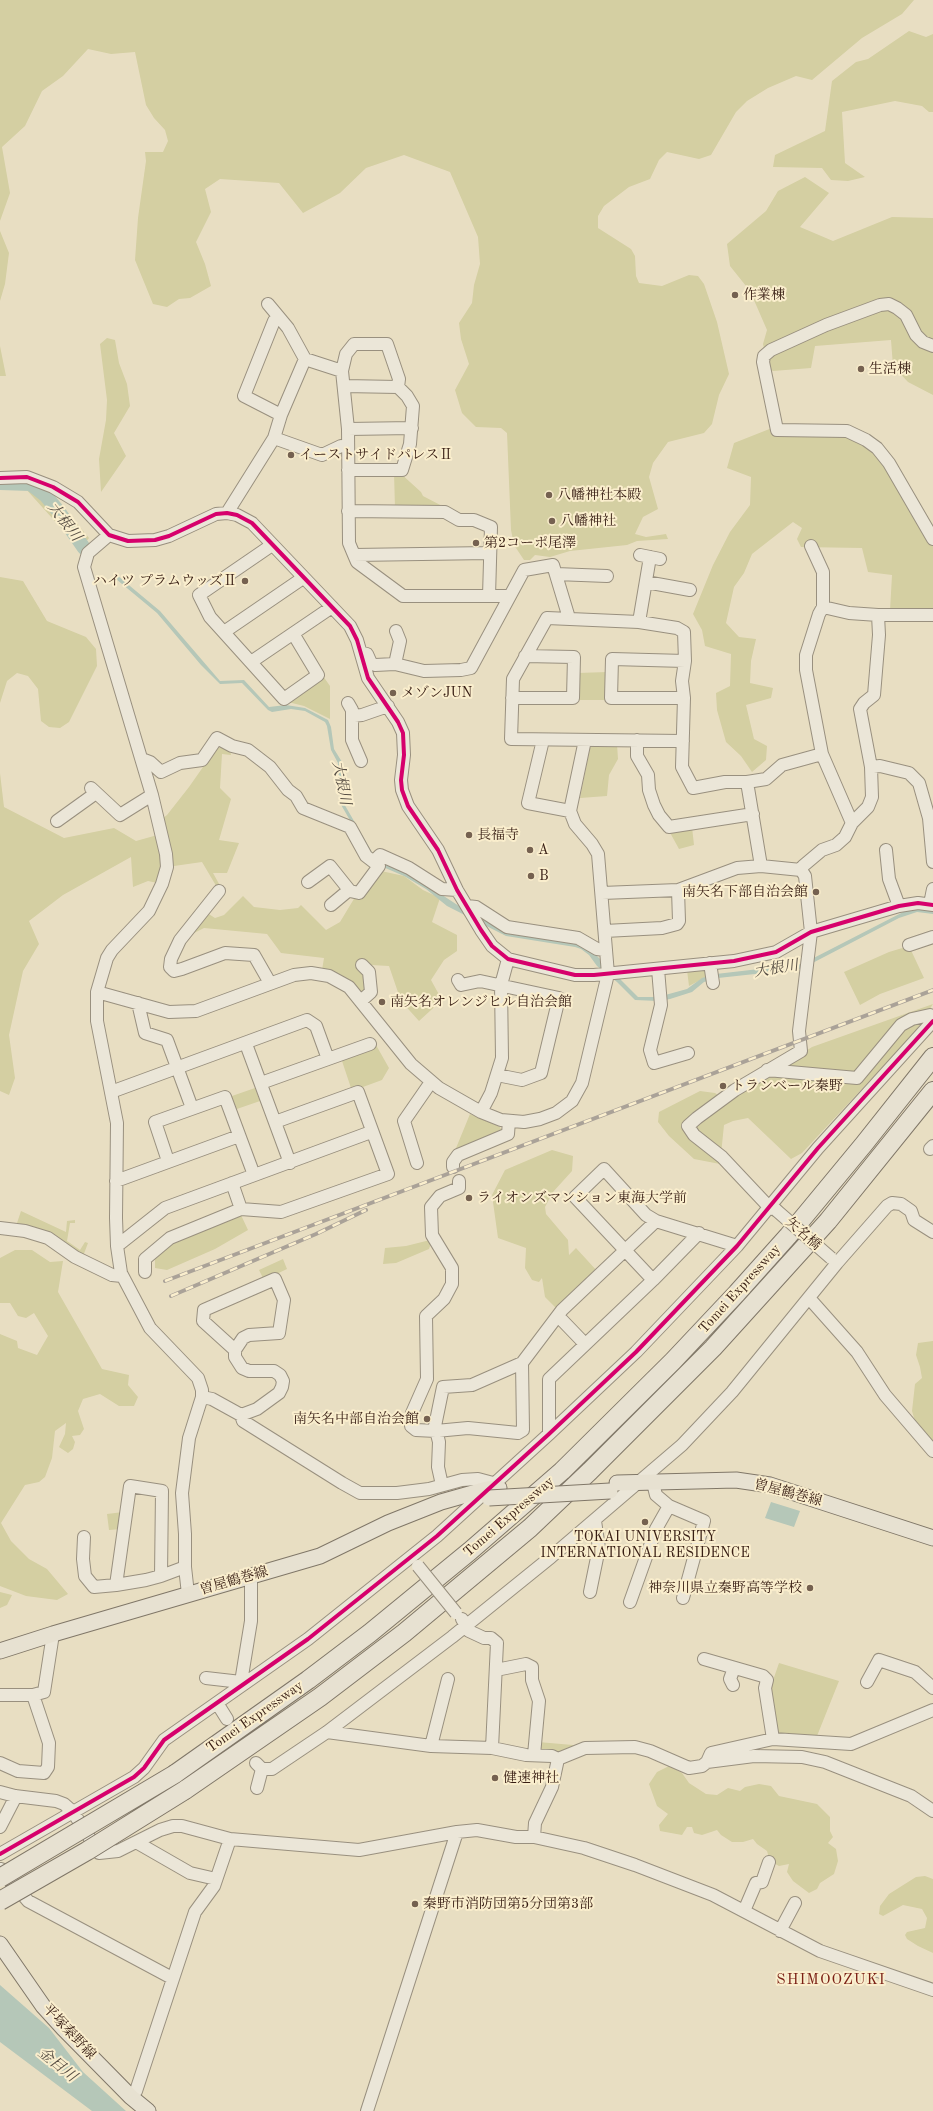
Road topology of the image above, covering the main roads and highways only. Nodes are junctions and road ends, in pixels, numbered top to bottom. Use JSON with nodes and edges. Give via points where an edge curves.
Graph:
{"nodes":[{"id":1,"x":933,"y":1057,"type":"edge"},
{"id":2,"x":933,"y":1091,"type":"edge"},
{"id":3,"x":933,"y":1538,"type":"edge"},
{"id":4,"x":0,"y":1651,"type":"edge"},
{"id":5,"x":0,"y":1878,"type":"edge"},
{"id":6,"x":0,"y":1901,"type":"edge"},
{"id":7,"x":0,"y":1944,"type":"edge"},
{"id":8,"x":148,"y":2111,"type":"edge"}],
"edges":[{"from":1,"to":5,"type":"highway","name":"Tomei Expressway","bridge":true,"via":[[788,1236],[737,1293],[673,1361],[562,1471],[370,1633],[308,1680],[175,1774]]},
{"from":2,"to":6,"type":"highway","name":"Tomei Expressway","bridge":true,"via":[[828,1221],[714,1348],[530,1528],[404,1633],[320,1697],[185,1790]]},
{"from":3,"to":4,"type":"main road","name":"曽屋鶴巻線","bridge":true,"via":[[770,1485],[736,1480],[637,1484],[622,1490],[614,1487],[489,1491],[441,1502],[388,1523],[320,1556]]},
{"from":7,"to":8,"type":"main road","name":"平塚秦野線","via":[[43,2006],[131,2097]]}]}
